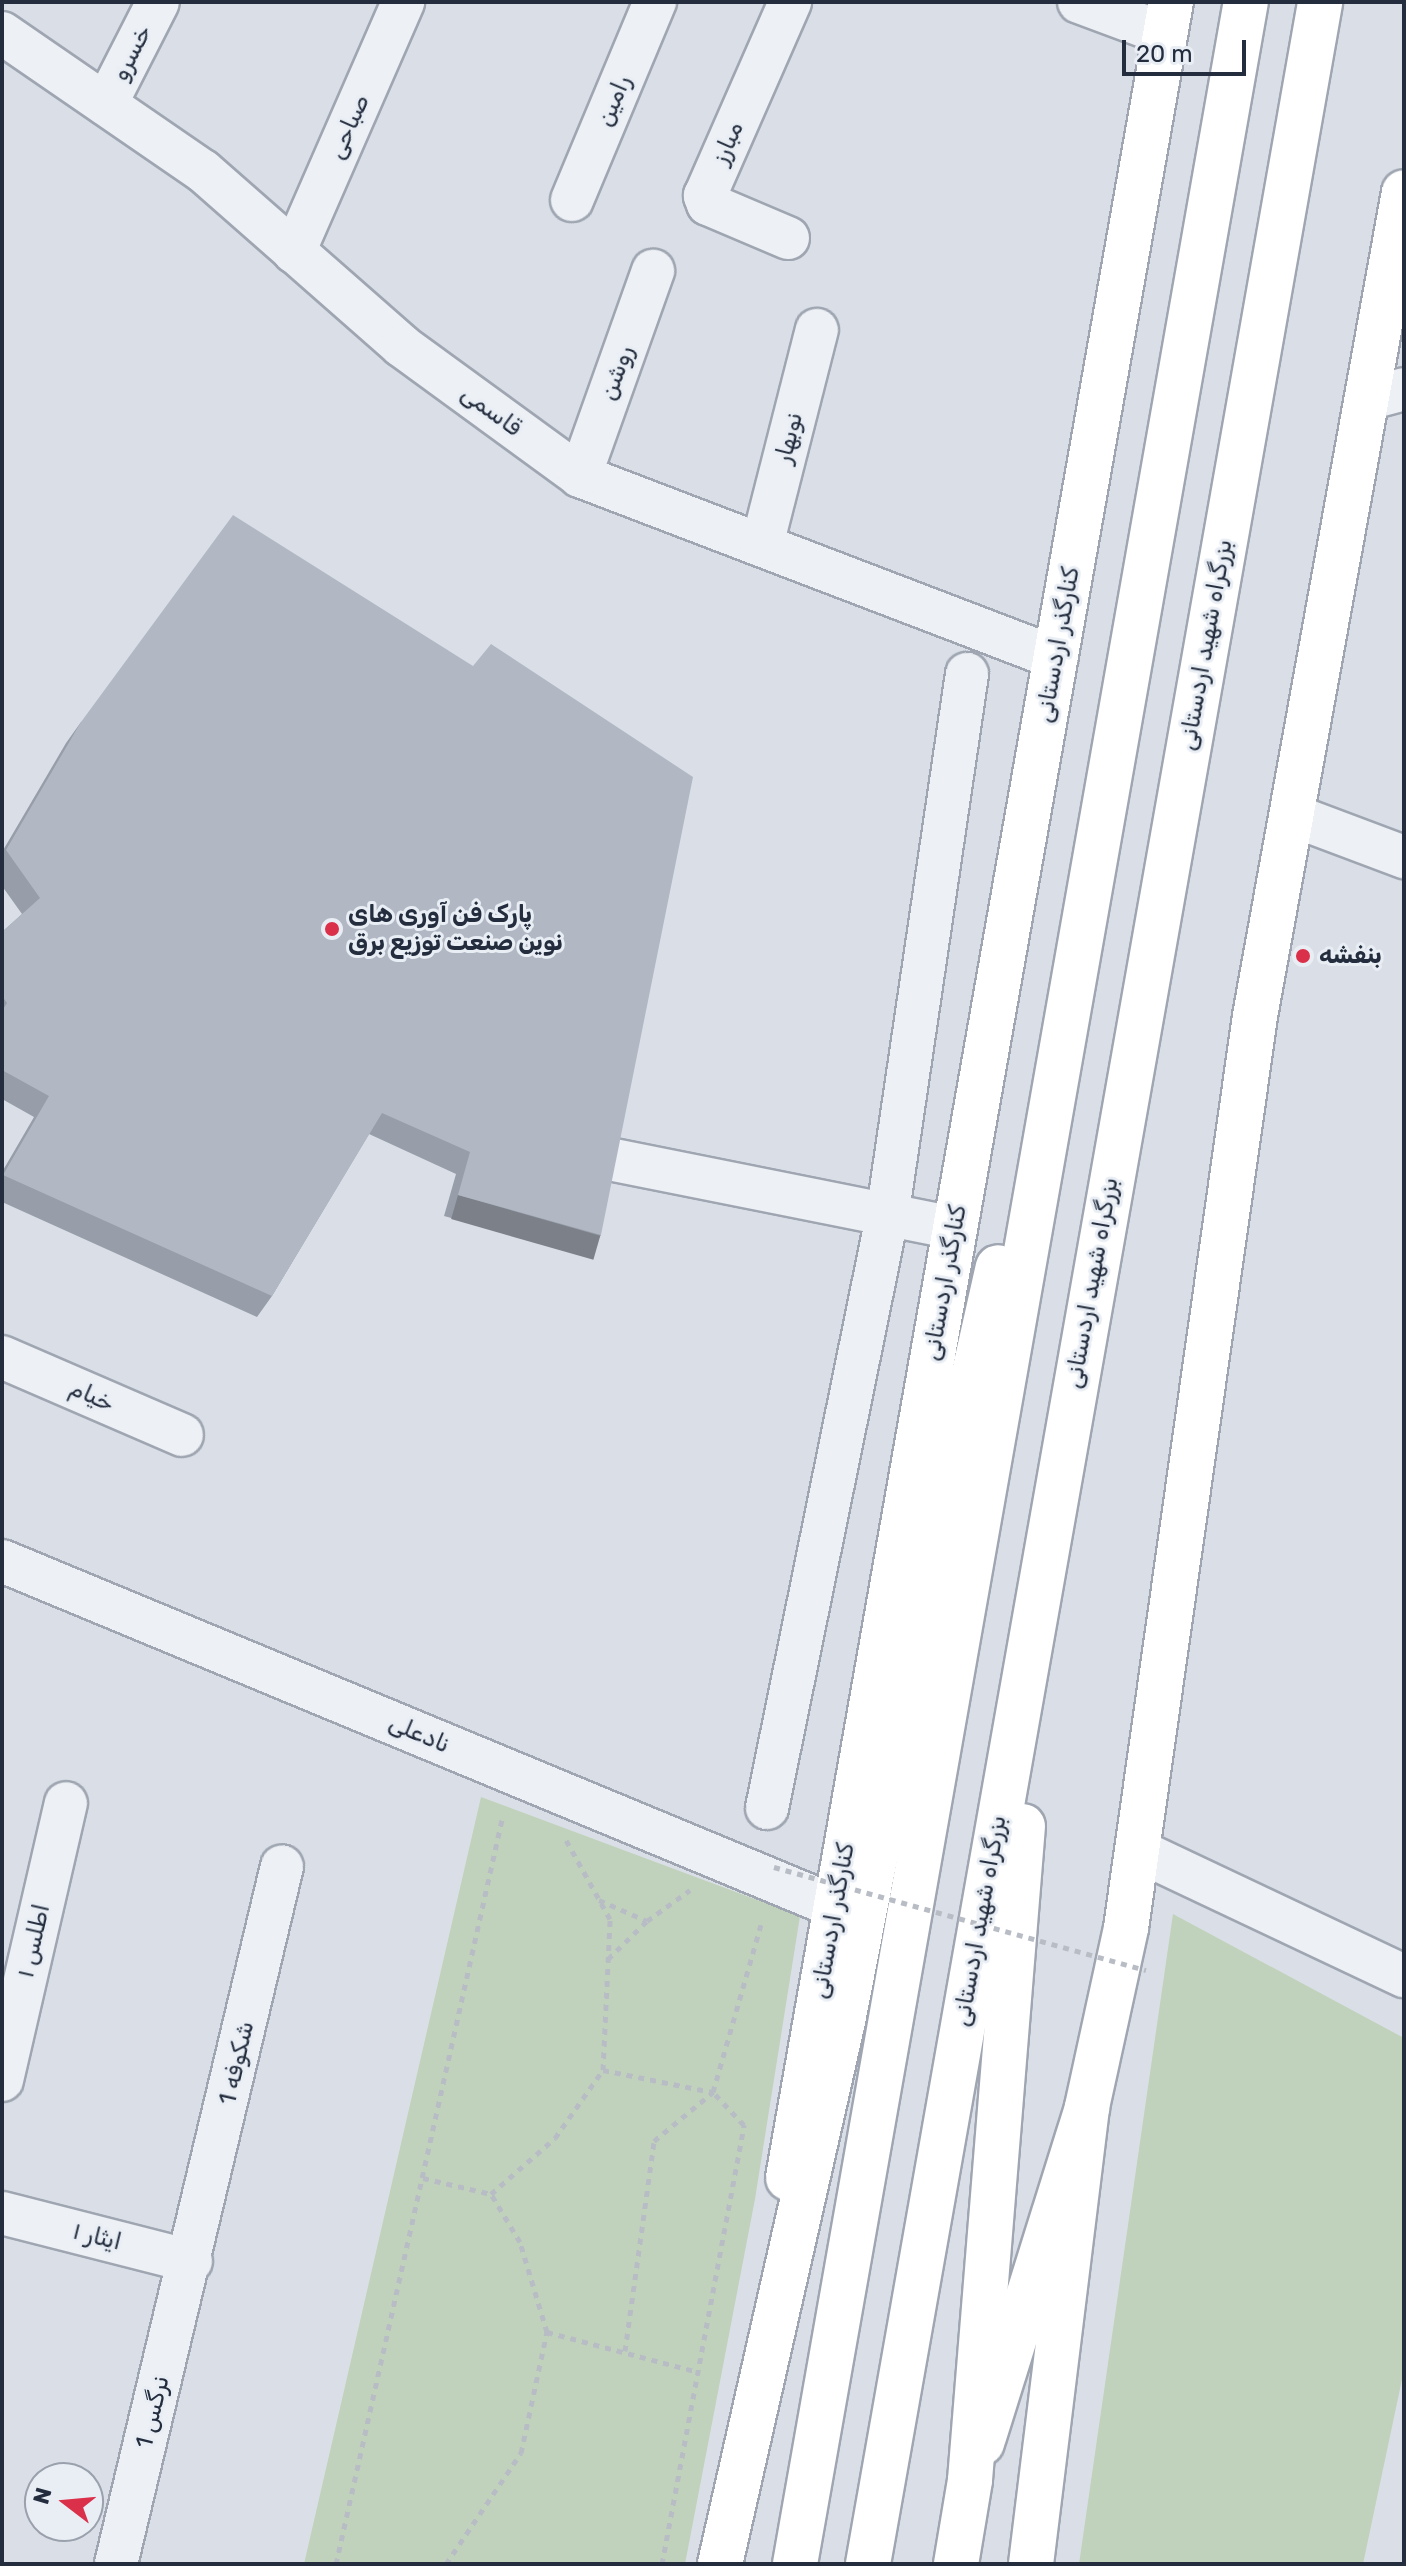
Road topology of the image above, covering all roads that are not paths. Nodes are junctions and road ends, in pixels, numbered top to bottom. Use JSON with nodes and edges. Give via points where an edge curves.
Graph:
{"nodes":[{"id":1,"x":11,"y":2,"type":"edge"},
{"id":2,"x":158,"y":2,"type":"edge"},
{"id":3,"x":403,"y":2,"type":"edge"},
{"id":4,"x":655,"y":2,"type":"edge"},
{"id":5,"x":790,"y":2,"type":"edge"},
{"id":6,"x":1079,"y":2,"type":"edge"},
{"id":7,"x":1246,"y":2,"type":"edge"},
{"id":8,"x":1320,"y":2,"type":"edge"},
{"id":9,"x":2,"y":18,"type":"edge"},
{"id":10,"x":1168,"y":18,"type":"edge"},
{"id":11,"x":2,"y":33,"type":"edge"},
{"id":12,"x":106,"y":104,"type":"junction"},
{"id":13,"x":1404,"y":192,"type":"edge"},
{"id":14,"x":572,"y":200,"type":"dead end"},
{"id":15,"x":788,"y":238,"type":"dead end"},
{"id":16,"x":294,"y":252,"type":"junction"},
{"id":17,"x":653,"y":271,"type":"dead end"},
{"id":18,"x":817,"y":330,"type":"dead end"},
{"id":19,"x":1385,"y":394,"type":"edge"},
{"id":20,"x":580,"y":476,"type":"junction"},
{"id":21,"x":762,"y":545,"type":"junction"},
{"id":22,"x":1056,"y":658,"type":"junction"},
{"id":23,"x":967,"y":674,"type":"dead end"},
{"id":24,"x":1122,"y":719,"type":"junction"},
{"id":25,"x":1292,"y":815,"type":"junction"},
{"id":26,"x":1404,"y":857,"type":"edge"},
{"id":27,"x":604,"y":1158,"type":"edge"},
{"id":28,"x":887,"y":1217,"type":"junction"},
{"id":29,"x":955,"y":1228,"type":"junction"},
{"id":30,"x":2,"y":1357,"type":"edge"},
{"id":31,"x":182,"y":1435,"type":"dead end"},
{"id":32,"x":1044,"y":1552,"type":"junction"},
{"id":33,"x":2,"y":1561,"type":"edge"},
{"id":34,"x":66,"y":1803,"type":"dead end"},
{"id":35,"x":767,"y":1808,"type":"dead end"},
{"id":36,"x":1137,"y":1850,"type":"junction"},
{"id":37,"x":282,"y":1866,"type":"dead end"},
{"id":38,"x":836,"y":1907,"type":"junction"},
{"id":39,"x":1404,"y":1976,"type":"edge"},
{"id":40,"x":2,"y":2080,"type":"edge"},
{"id":41,"x":1087,"y":2107,"type":"junction"},
{"id":42,"x":2,"y":2213,"type":"edge"},
{"id":43,"x":191,"y":2261,"type":"junction"},
{"id":44,"x":970,"y":2480,"type":"junction"},
{"id":45,"x":722,"y":2553,"type":"edge"},
{"id":46,"x":116,"y":2564,"type":"edge"},
{"id":47,"x":795,"y":2564,"type":"edge"},
{"id":48,"x":868,"y":2564,"type":"edge"},
{"id":49,"x":956,"y":2564,"type":"edge"},
{"id":50,"x":1031,"y":2564,"type":"edge"}],
"edges":[{"from":1,"to":9,"type":"street"},
{"from":2,"to":12,"type":"street","name":"خسرو"},
{"from":3,"to":16,"type":"street","name":"صباحی"},
{"from":4,"to":14,"type":"street","name":"رامین"},
{"from":5,"to":15,"type":"street","name":"مبارز","via":[[705,196],[708,204]]},
{"from":6,"to":10,"type":"street"},
{"from":7,"to":24,"type":"main road"},
{"from":8,"to":32,"type":"main road","name":"بزرگراه شهید اردستانی"},
{"from":10,"to":22,"type":"main road","name":"کنارگذر اردستانی"},
{"from":11,"to":12,"type":"street","name":"قاسمی"},
{"from":12,"to":16,"type":"street","name":"قاسمی","via":[[203,171]]},
{"from":13,"to":19,"type":"main road"},
{"from":16,"to":20,"type":"street","name":"قاسمی","via":[[402,346]]},
{"from":17,"to":20,"type":"street","name":"روشن"},
{"from":18,"to":21,"type":"street","name":"نوبهار"},
{"from":19,"to":25,"type":"main road"},
{"from":20,"to":21,"type":"street","name":"قاسمی"},
{"from":21,"to":22,"type":"street","name":"قاسمی"},
{"from":22,"to":29,"type":"main road","name":"کنارگذر اردستانی"},
{"from":23,"to":28,"type":"street"},
{"from":24,"to":45,"type":"main road","via":[[941,1519],[843,2021]]},
{"from":24,"to":47,"type":"main road"},
{"from":25,"to":26,"type":"street"},
{"from":25,"to":36,"type":"main road","via":[[1253,1032]]},
{"from":27,"to":28,"type":"street"},
{"from":28,"to":29,"type":"street"},
{"from":28,"to":35,"type":"street"},
{"from":29,"to":38,"type":"main road","name":"کنارگذر اردستانی"},
{"from":30,"to":31,"type":"street","name":"خیام"},
{"from":32,"to":44,"type":"main road"},
{"from":32,"to":48,"type":"main road","name":"بزرگراه شهید اردستانی"},
{"from":33,"to":38,"type":"street","name":"نادعلی"},
{"from":34,"to":40,"type":"street","name":"اطلس ۱"},
{"from":36,"to":39,"type":"street"},
{"from":36,"to":41,"type":"main road","via":[[1126,1928]]},
{"from":37,"to":43,"type":"street","name":"شکوفه 1"},
{"from":38,"to":45,"type":"main road","name":"کنارگذر اردستانی"},
{"from":41,"to":44,"type":"main road"},
{"from":41,"to":50,"type":"main road"},
{"from":42,"to":43,"type":"street","name":"ایثار ۱"},
{"from":43,"to":46,"type":"street","name":"نرگس 1"},
{"from":44,"to":49,"type":"main road"}]}
